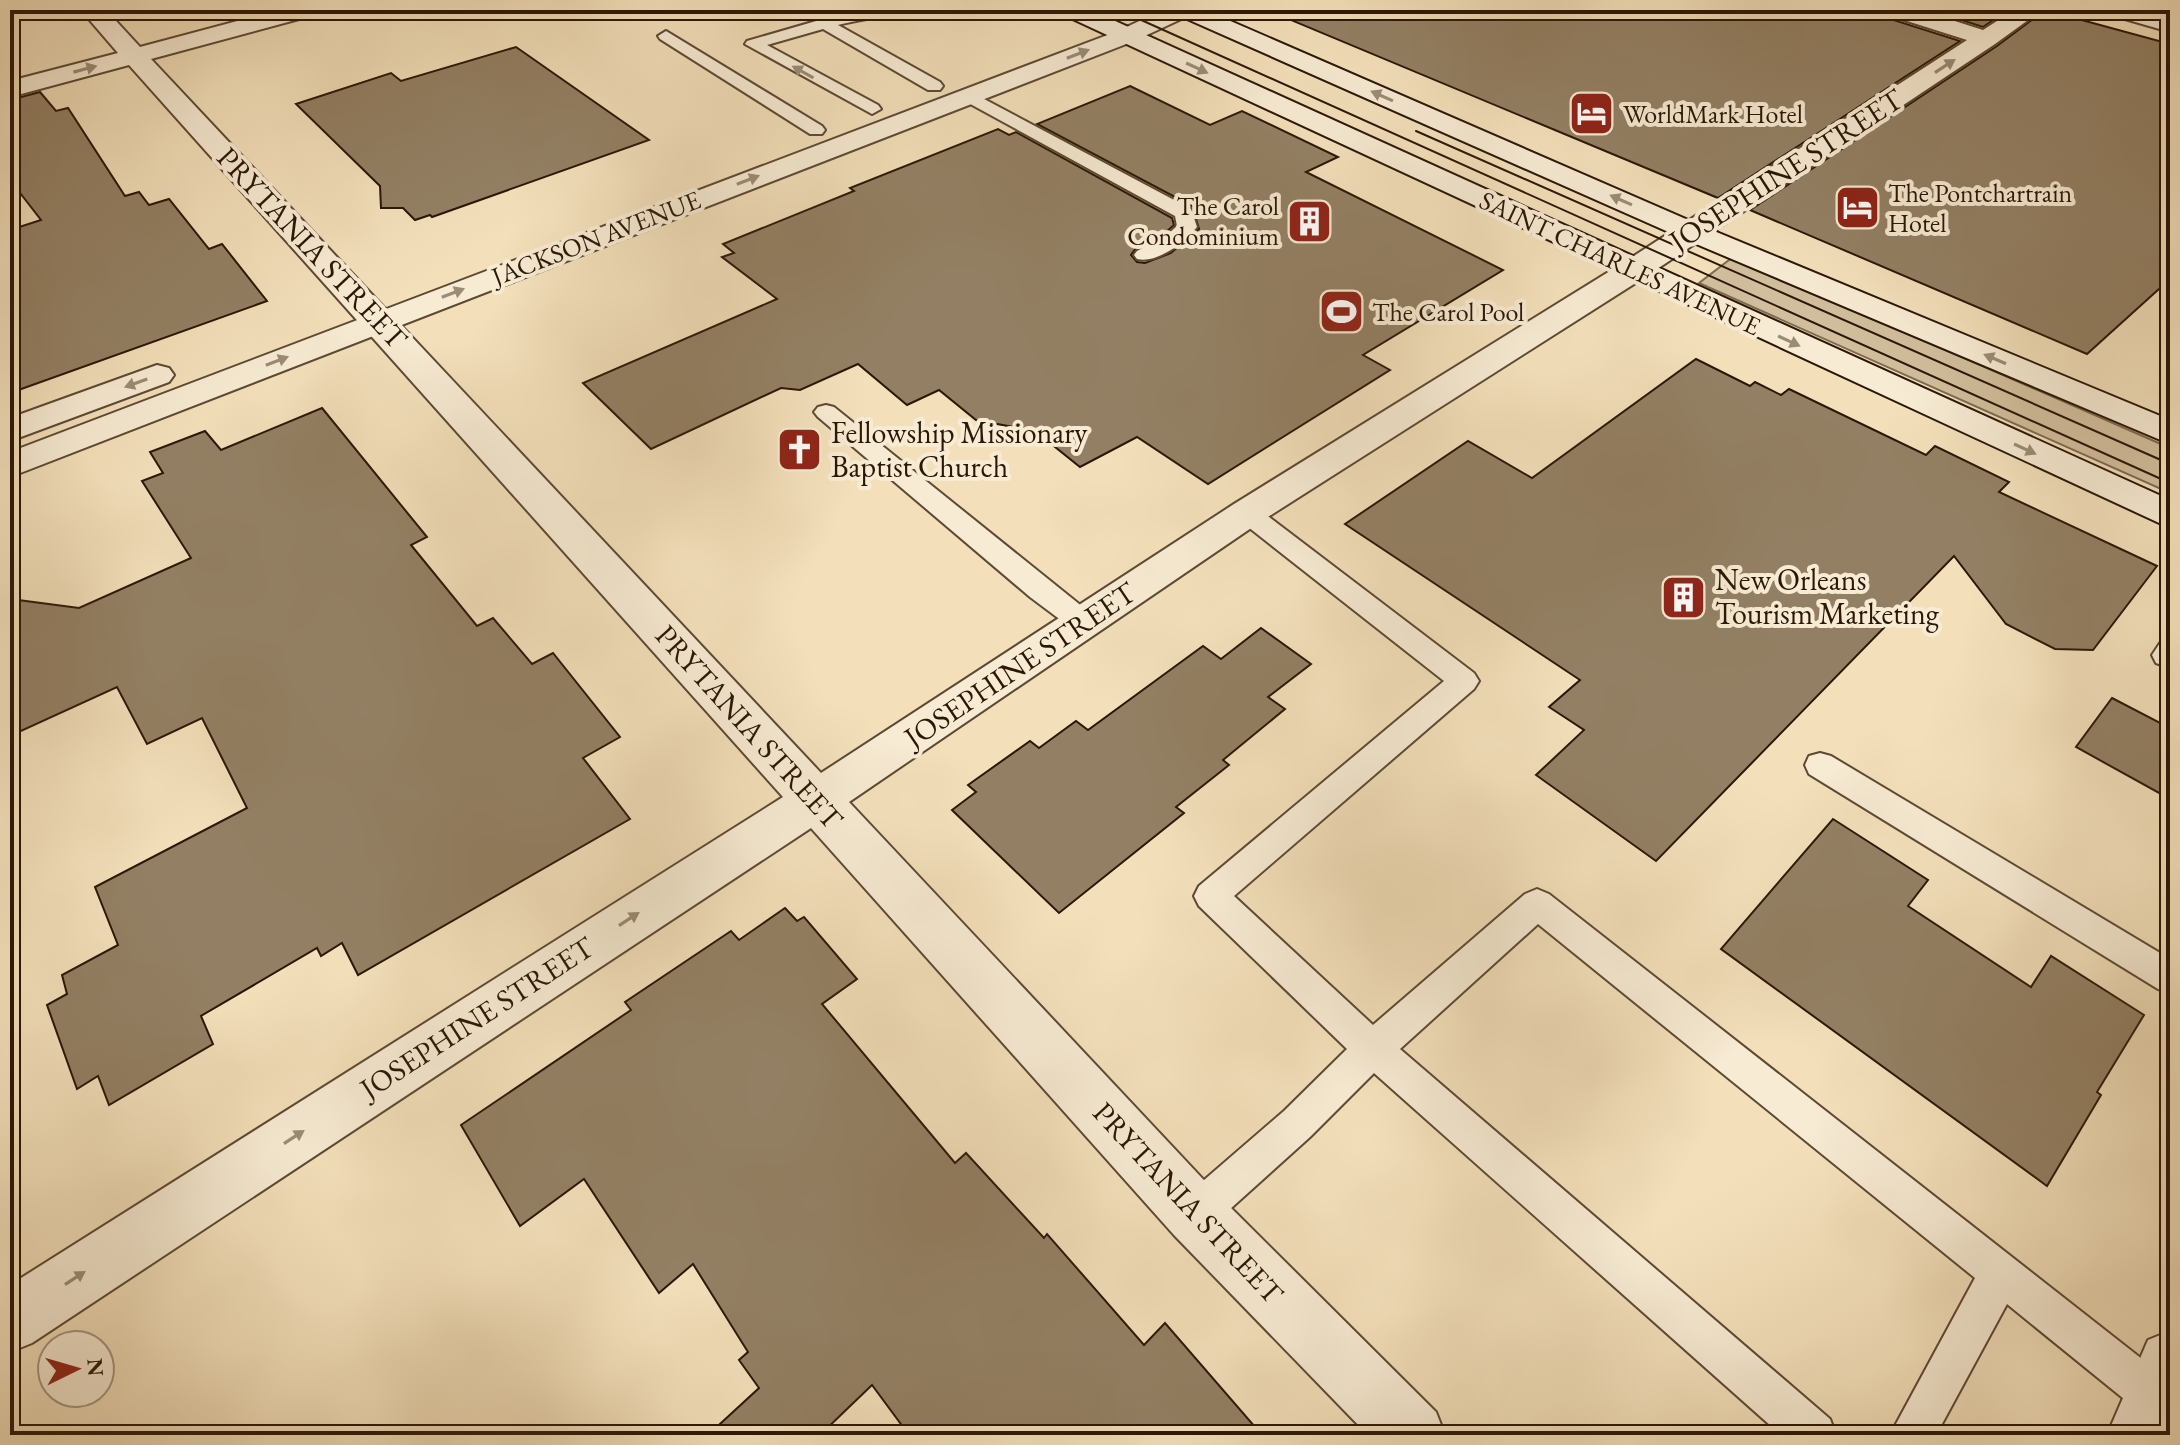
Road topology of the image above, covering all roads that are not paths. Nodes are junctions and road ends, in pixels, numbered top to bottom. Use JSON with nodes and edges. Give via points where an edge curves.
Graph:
{"nodes":[{"id":1,"x":93,"y":10,"type":"edge"},
{"id":2,"x":306,"y":10,"type":"edge"},
{"id":3,"x":869,"y":10,"type":"edge"},
{"id":4,"x":891,"y":10,"type":"edge"},
{"id":5,"x":1072,"y":10,"type":"edge"},
{"id":6,"x":1182,"y":10,"type":"edge"},
{"id":7,"x":1896,"y":10,"type":"edge"},
{"id":8,"x":2030,"y":10,"type":"edge"},
{"id":9,"x":2119,"y":10,"type":"edge"},
{"id":10,"x":2170,"y":25,"type":"edge"},
{"id":11,"x":830,"y":27,"type":"dead end"},
{"id":12,"x":1113,"y":30,"type":"junction"},
{"id":13,"x":666,"y":36,"type":"dead end"},
{"id":14,"x":1987,"y":39,"type":"junction"},
{"id":15,"x":135,"y":56,"type":"junction"},
{"id":16,"x":934,"y":86,"type":"junction"},
{"id":17,"x":10,"y":89,"type":"edge"},
{"id":18,"x":969,"y":96,"type":"junction"},
{"id":19,"x":872,"y":109,"type":"junction"},
{"id":20,"x":816,"y":130,"type":"junction"},
{"id":21,"x":1491,"y":143,"type":"junction"},
{"id":22,"x":1431,"y":176,"type":"junction"},
{"id":23,"x":1692,"y":232,"type":"junction"},
{"id":24,"x":1144,"y":255,"type":"dead end"},
{"id":25,"x":472,"y":257,"type":"dead end"},
{"id":26,"x":1634,"y":270,"type":"junction"},
{"id":27,"x":366,"y":305,"type":"junction"},
{"id":28,"x":189,"y":363,"type":"dead end"},
{"id":29,"x":826,"y":412,"type":"dead end"},
{"id":30,"x":10,"y":430,"type":"edge"},
{"id":31,"x":2170,"y":433,"type":"edge"},
{"id":32,"x":10,"y":465,"type":"edge"},
{"id":33,"x":1247,"y":513,"type":"junction"},
{"id":34,"x":2170,"y":515,"type":"edge"},
{"id":35,"x":1084,"y":623,"type":"junction"},
{"id":36,"x":1820,"y":765,"type":"dead end"},
{"id":37,"x":815,"y":799,"type":"junction"},
{"id":38,"x":2170,"y":978,"type":"edge"},
{"id":39,"x":1373,"y":1049,"type":"junction"},
{"id":40,"x":1195,"y":1214,"type":"junction"},
{"id":41,"x":2001,"y":1273,"type":"junction"},
{"id":42,"x":10,"y":1321,"type":"edge"},
{"id":43,"x":2155,"y":1398,"type":"edge"},
{"id":44,"x":1413,"y":1435,"type":"edge"},
{"id":45,"x":1814,"y":1435,"type":"edge"},
{"id":46,"x":1912,"y":1435,"type":"edge"}],
"edges":[{"from":1,"to":15,"type":"street","name":"PRYTANIA STREET"},
{"from":2,"to":15,"type":"street"},
{"from":3,"to":4,"type":"lane"},
{"from":19,"to":3,"type":"lane","one_way":true,"via":[[753,44]]},
{"from":5,"to":12,"type":"street","name":"SAINT CHARLES AVENUE"},
{"from":6,"to":12,"type":"street","name":"JACKSON AVENUE"},
{"from":21,"to":6,"type":"street","name":"SAINT CHARLES AVENUE","one_way":true},
{"from":7,"to":14,"type":"street"},
{"from":8,"to":14,"type":"street","name":"JOSEPHINE STREET"},
{"from":9,"to":10,"type":"street"},
{"from":11,"to":16,"type":"lane"},
{"from":12,"to":16,"type":"street","name":"JACKSON AVENUE"},
{"from":18,"to":12,"type":"street","name":"JACKSON AVENUE","one_way":true},
{"from":12,"to":22,"type":"street","name":"SAINT CHARLES AVENUE","one_way":true},
{"from":13,"to":20,"type":"lane"},
{"from":23,"to":14,"type":"street","name":"JOSEPHINE STREET","one_way":true},
{"from":17,"to":15,"type":"street","one_way":true},
{"from":15,"to":27,"type":"street","name":"PRYTANIA STREET"},
{"from":16,"to":19,"type":"street","name":"JACKSON AVENUE"},
{"from":18,"to":24,"type":"lane","via":[[1184,213],[1187,227]]},
{"from":27,"to":18,"type":"street","name":"JACKSON AVENUE","one_way":true},
{"from":19,"to":20,"type":"street","name":"JACKSON AVENUE"},
{"from":20,"to":25,"type":"street","name":"JACKSON AVENUE"},
{"from":21,"to":22,"type":"street"},
{"from":23,"to":21,"type":"street","name":"SAINT CHARLES AVENUE","one_way":true},
{"from":22,"to":26,"type":"street","name":"SAINT CHARLES AVENUE"},
{"from":23,"to":26,"type":"street","name":"JOSEPHINE STREET"},
{"from":31,"to":23,"type":"street","name":"SAINT CHARLES AVENUE","one_way":true},
{"from":26,"to":33,"type":"street","name":"JOSEPHINE STREET"},
{"from":26,"to":34,"type":"street","name":"SAINT CHARLES AVENUE","one_way":true},
{"from":32,"to":27,"type":"street","name":"JACKSON AVENUE","one_way":true},
{"from":27,"to":37,"type":"street","name":"PRYTANIA STREET"},
{"from":28,"to":30,"type":"street","one_way":true},
{"from":29,"to":35,"type":"lane"},
{"from":33,"to":35,"type":"street","name":"JOSEPHINE STREET"},
{"from":33,"to":39,"type":"lane","via":[[1464,681],[1211,896]]},
{"from":35,"to":37,"type":"street","name":"JOSEPHINE STREET"},
{"from":36,"to":38,"type":"lane"},
{"from":37,"to":40,"type":"street","name":"PRYTANIA STREET"},
{"from":42,"to":37,"type":"street","name":"JOSEPHINE STREET","one_way":true},
{"from":39,"to":40,"type":"lane"},
{"from":39,"to":41,"type":"lane","via":[[1537,904]]},
{"from":39,"to":45,"type":"lane"},
{"from":40,"to":44,"type":"street","name":"PRYTANIA STREET"},
{"from":41,"to":43,"type":"lane"},
{"from":41,"to":46,"type":"lane"}]}
